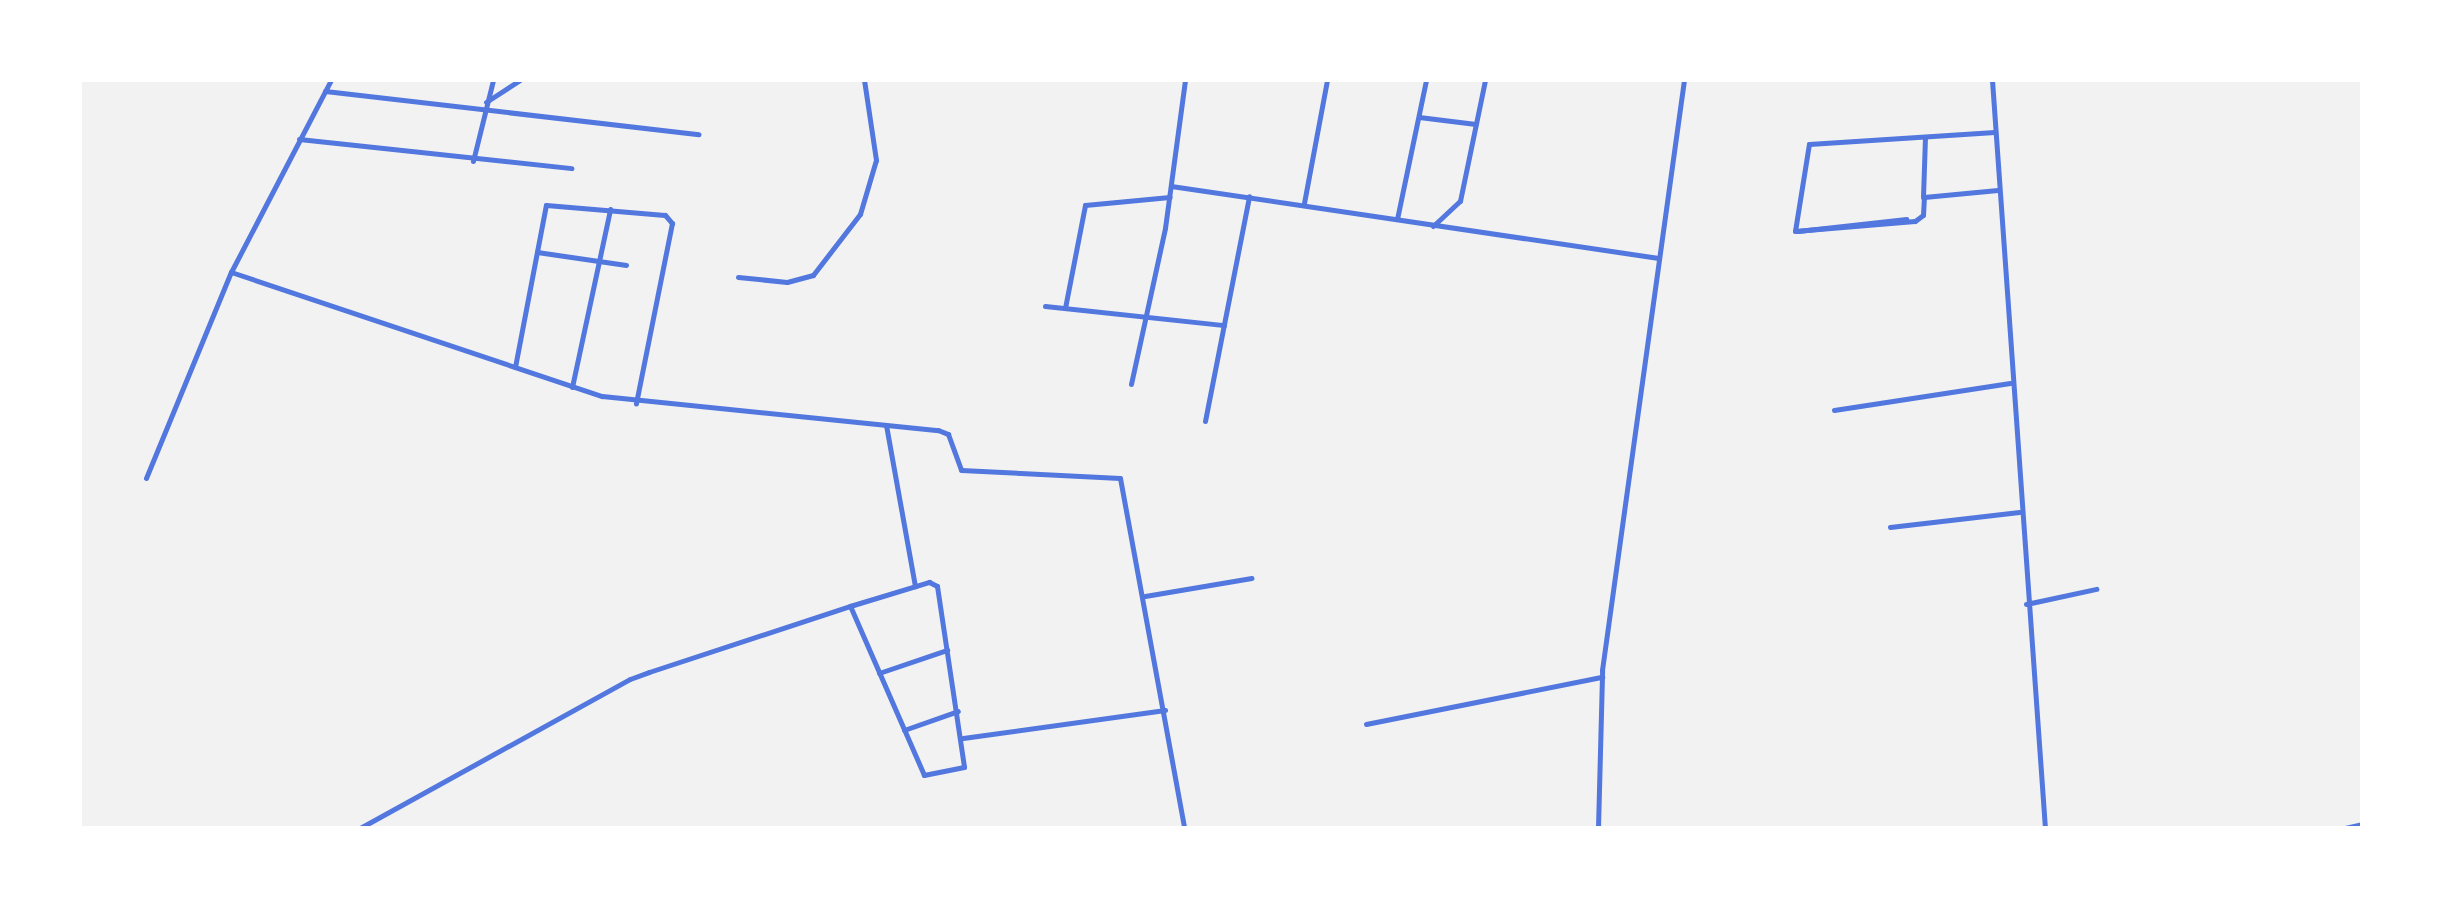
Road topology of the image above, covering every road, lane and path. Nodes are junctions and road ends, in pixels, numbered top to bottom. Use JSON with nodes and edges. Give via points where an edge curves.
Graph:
{"nodes":[{"id":1,"x":331,"y":80,"type":"edge"},
{"id":2,"x":492,"y":80,"type":"edge"},
{"id":3,"x":520,"y":80,"type":"edge"},
{"id":4,"x":864,"y":80,"type":"edge"},
{"id":5,"x":1185,"y":80,"type":"edge"},
{"id":6,"x":1327,"y":80,"type":"edge"},
{"id":7,"x":1426,"y":80,"type":"edge"},
{"id":8,"x":1485,"y":80,"type":"edge"},
{"id":9,"x":1684,"y":80,"type":"edge"},
{"id":10,"x":1992,"y":80,"type":"edge"},
{"id":11,"x":325,"y":91,"type":"junction"},
{"id":12,"x":484,"y":106,"type":"junction"},
{"id":13,"x":1418,"y":117,"type":"junction"},
{"id":14,"x":1476,"y":124,"type":"junction"},
{"id":15,"x":1995,"y":132,"type":"junction"},
{"id":16,"x":699,"y":134,"type":"dead end"},
{"id":17,"x":1925,"y":137,"type":"junction"},
{"id":18,"x":299,"y":139,"type":"junction"},
{"id":19,"x":473,"y":161,"type":"junction"},
{"id":20,"x":571,"y":168,"type":"dead end"},
{"id":21,"x":1171,"y":186,"type":"junction"},
{"id":22,"x":1998,"y":190,"type":"junction"},
{"id":23,"x":1249,"y":196,"type":"junction"},
{"id":24,"x":1170,"y":197,"type":"junction"},
{"id":25,"x":1304,"y":203,"type":"junction"},
{"id":26,"x":610,"y":209,"type":"junction"},
{"id":27,"x":1396,"y":220,"type":"junction"},
{"id":28,"x":1434,"y":226,"type":"junction"},
{"id":29,"x":1795,"y":231,"type":"junction"},
{"id":30,"x":537,"y":252,"type":"junction"},
{"id":31,"x":1658,"y":258,"type":"junction"},
{"id":32,"x":600,"y":262,"type":"junction"},
{"id":33,"x":626,"y":265,"type":"dead end"},
{"id":34,"x":231,"y":272,"type":"junction"},
{"id":35,"x":738,"y":277,"type":"dead end"},
{"id":36,"x":1045,"y":306,"type":"dead end"},
{"id":37,"x":1065,"y":308,"type":"junction"},
{"id":38,"x":1142,"y":318,"type":"junction"},
{"id":39,"x":1224,"y":325,"type":"junction"},
{"id":40,"x":515,"y":367,"type":"junction"},
{"id":41,"x":2010,"y":383,"type":"junction"},
{"id":42,"x":1131,"y":384,"type":"dead end"},
{"id":43,"x":572,"y":387,"type":"junction"},
{"id":44,"x":636,"y":403,"type":"junction"},
{"id":45,"x":1834,"y":410,"type":"dead end"},
{"id":46,"x":1205,"y":421,"type":"dead end"},
{"id":47,"x":886,"y":425,"type":"junction"},
{"id":48,"x":146,"y":478,"type":"dead end"},
{"id":49,"x":2019,"y":512,"type":"junction"},
{"id":50,"x":1890,"y":526,"type":"dead end"},
{"id":51,"x":1251,"y":578,"type":"dead end"},
{"id":52,"x":915,"y":586,"type":"junction"},
{"id":53,"x":2096,"y":588,"type":"dead end"},
{"id":54,"x":1144,"y":596,"type":"junction"},
{"id":55,"x":2026,"y":604,"type":"junction"},
{"id":56,"x":850,"y":606,"type":"junction"},
{"id":57,"x":947,"y":650,"type":"junction"},
{"id":58,"x":879,"y":673,"type":"junction"},
{"id":59,"x":1602,"y":676,"type":"junction"},
{"id":60,"x":1165,"y":710,"type":"junction"},
{"id":61,"x":958,"y":711,"type":"junction"},
{"id":62,"x":1366,"y":724,"type":"dead end"},
{"id":63,"x":904,"y":730,"type":"junction"},
{"id":64,"x":963,"y":738,"type":"junction"},
{"id":65,"x":2362,"y":824,"type":"edge"},
{"id":66,"x":360,"y":828,"type":"edge"},
{"id":67,"x":1184,"y":828,"type":"edge"},
{"id":68,"x":1598,"y":828,"type":"edge"},
{"id":69,"x":2045,"y":828,"type":"edge"},
{"id":70,"x":2345,"y":828,"type":"edge"}],
"edges":[{"from":1,"to":11,"type":"street"},
{"from":2,"to":12,"type":"street"},
{"from":3,"to":12,"type":"street"},
{"from":4,"to":35,"type":"street","via":[[876,160],[860,214],[812,275],[787,282]]},
{"from":5,"to":21,"type":"street"},
{"from":6,"to":25,"type":"street"},
{"from":7,"to":13,"type":"street"},
{"from":8,"to":14,"type":"street"},
{"from":9,"to":31,"type":"street"},
{"from":10,"to":15,"type":"street"},
{"from":11,"to":12,"type":"street"},
{"from":11,"to":18,"type":"street"},
{"from":12,"to":16,"type":"street"},
{"from":12,"to":19,"type":"street"},
{"from":13,"to":14,"type":"street"},
{"from":13,"to":27,"type":"street"},
{"from":14,"to":28,"type":"street","via":[[1460,201]]},
{"from":15,"to":17,"type":"street"},
{"from":15,"to":22,"type":"street"},
{"from":17,"to":29,"type":"street","via":[[1809,144]]},
{"from":17,"to":29,"type":"street","via":[[1921,217]]},
{"from":18,"to":19,"type":"street"},
{"from":18,"to":34,"type":"street"},
{"from":19,"to":20,"type":"street"},
{"from":21,"to":23,"type":"street"},
{"from":21,"to":24,"type":"street"},
{"from":22,"to":29,"type":"street","via":[[1924,197],[1924,214],[1915,221]]},
{"from":22,"to":41,"type":"street"},
{"from":23,"to":25,"type":"street"},
{"from":23,"to":39,"type":"street"},
{"from":24,"to":37,"type":"street","via":[[1085,204]]},
{"from":24,"to":38,"type":"street"},
{"from":25,"to":27,"type":"street"},
{"from":26,"to":30,"type":"street","via":[[549,203]]},
{"from":26,"to":32,"type":"street"},
{"from":26,"to":44,"type":"street","via":[[665,215],[672,222]]},
{"from":27,"to":28,"type":"street"},
{"from":28,"to":31,"type":"street"},
{"from":30,"to":32,"type":"street"},
{"from":30,"to":40,"type":"street"},
{"from":31,"to":59,"type":"street"},
{"from":32,"to":33,"type":"street"},
{"from":32,"to":43,"type":"street"},
{"from":34,"to":40,"type":"street"},
{"from":34,"to":48,"type":"street"},
{"from":36,"to":37,"type":"street"},
{"from":37,"to":38,"type":"street"},
{"from":38,"to":39,"type":"street"},
{"from":38,"to":42,"type":"street"},
{"from":39,"to":46,"type":"street"},
{"from":40,"to":43,"type":"street"},
{"from":41,"to":45,"type":"street"},
{"from":41,"to":49,"type":"street"},
{"from":43,"to":44,"type":"street"},
{"from":44,"to":47,"type":"street"},
{"from":47,"to":52,"type":"street"},
{"from":47,"to":54,"type":"street","via":[[944,431],[961,470],[1120,478]]},
{"from":49,"to":50,"type":"street"},
{"from":49,"to":55,"type":"street"},
{"from":51,"to":54,"type":"street"},
{"from":52,"to":56,"type":"street"},
{"from":52,"to":57,"type":"street","via":[[938,586]]},
{"from":53,"to":55,"type":"street"},
{"from":54,"to":60,"type":"street"},
{"from":55,"to":69,"type":"street"},
{"from":56,"to":58,"type":"street"},
{"from":56,"to":66,"type":"street","via":[[630,680]]},
{"from":57,"to":58,"type":"street"},
{"from":57,"to":61,"type":"street"},
{"from":58,"to":63,"type":"street"},
{"from":59,"to":62,"type":"street"},
{"from":59,"to":68,"type":"street"},
{"from":60,"to":64,"type":"street"},
{"from":60,"to":67,"type":"street"},
{"from":61,"to":63,"type":"street"},
{"from":61,"to":64,"type":"street"},
{"from":63,"to":64,"type":"street","via":[[928,778],[964,767]]},
{"from":65,"to":70,"type":"street"}]}
